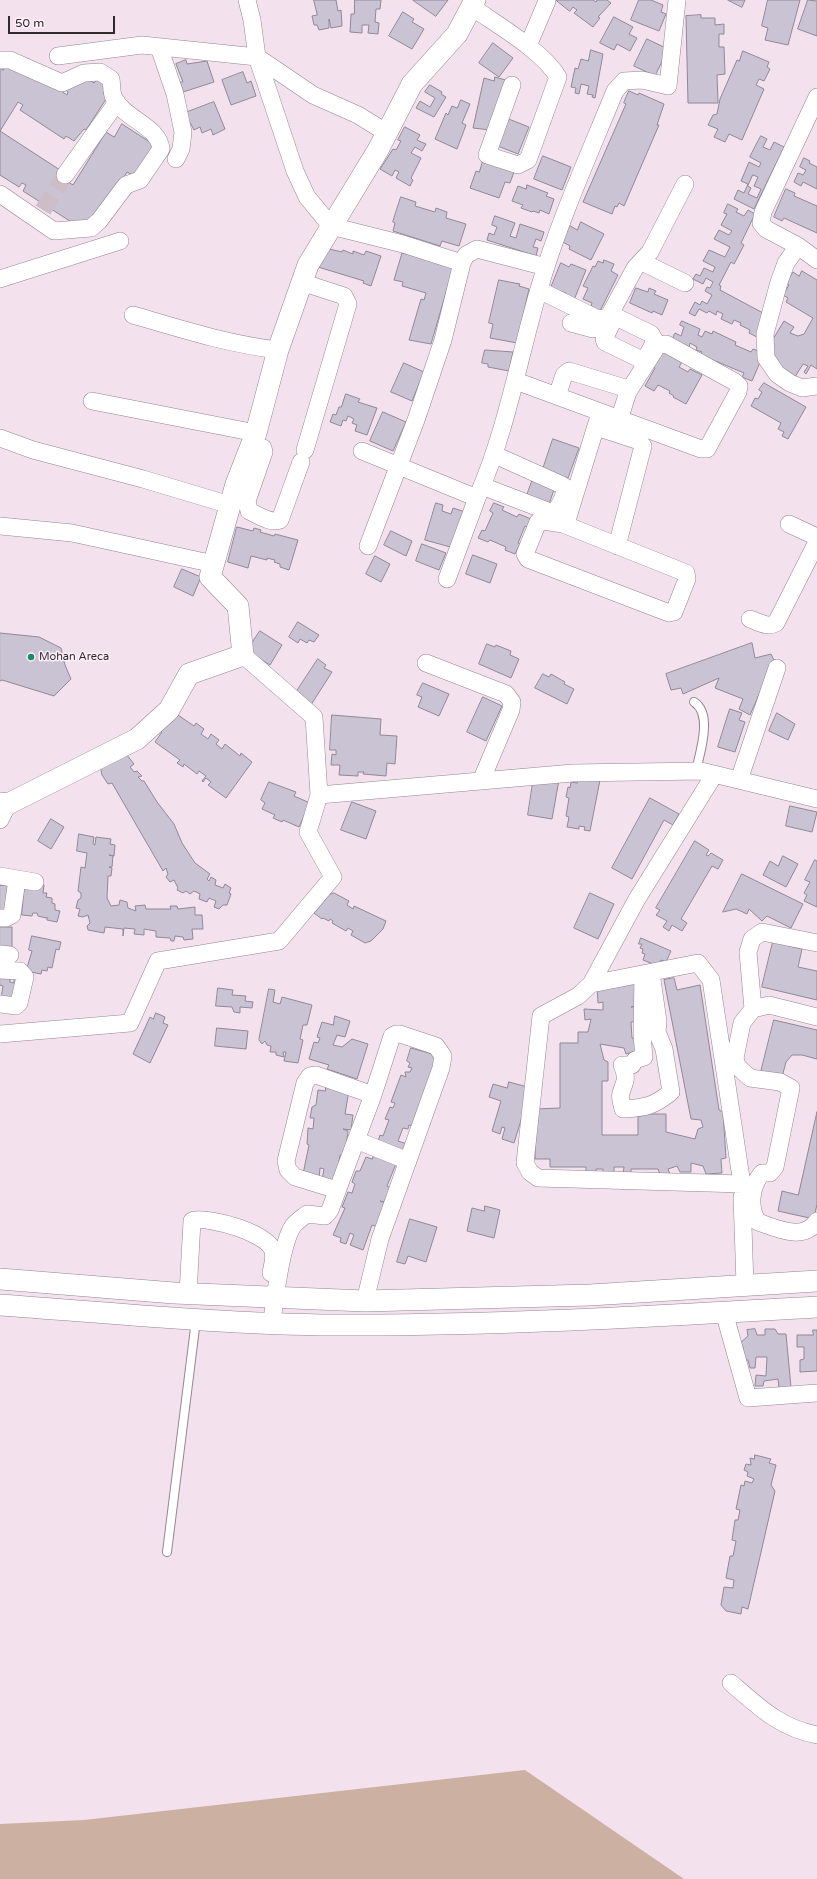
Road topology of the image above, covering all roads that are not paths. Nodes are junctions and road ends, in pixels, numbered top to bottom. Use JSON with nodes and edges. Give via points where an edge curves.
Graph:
{"nodes":[{"id":1,"x":247,"y":0,"type":"edge"},
{"id":2,"x":547,"y":0,"type":"edge"},
{"id":3,"x":677,"y":0,"type":"edge"},
{"id":4,"x":474,"y":3,"type":"edge"},
{"id":5,"x":528,"y":46,"type":"junction"},
{"id":6,"x":158,"y":47,"type":"junction"},
{"id":7,"x":58,"y":56,"type":"dead end"},
{"id":8,"x":257,"y":57,"type":"junction"},
{"id":9,"x":0,"y":60,"type":"edge"},
{"id":10,"x":512,"y":85,"type":"dead end"},
{"id":11,"x":817,"y":97,"type":"edge"},
{"id":12,"x":117,"y":102,"type":"junction"},
{"id":13,"x":387,"y":133,"type":"junction"},
{"id":14,"x":176,"y":160,"type":"dead end"},
{"id":15,"x":65,"y":175,"type":"tunnel mouth"},
{"id":16,"x":685,"y":184,"type":"dead end"},
{"id":17,"x":0,"y":194,"type":"edge"},
{"id":18,"x":331,"y":226,"type":"junction"},
{"id":19,"x":54,"y":231,"type":"junction"},
{"id":20,"x":120,"y":241,"type":"dead end"},
{"id":21,"x":798,"y":246,"type":"junction"},
{"id":22,"x":59,"y":260,"type":"junction"},
{"id":23,"x":817,"y":260,"type":"edge"},
{"id":24,"x":462,"y":262,"type":"junction"},
{"id":25,"x":642,"y":262,"type":"junction"},
{"id":26,"x":546,"y":267,"type":"junction"},
{"id":27,"x":0,"y":279,"type":"edge"},
{"id":28,"x":301,"y":282,"type":"junction"},
{"id":29,"x":685,"y":283,"type":"dead end"},
{"id":30,"x":539,"y":290,"type":"junction"},
{"id":31,"x":133,"y":315,"type":"dead end"},
{"id":32,"x":608,"y":317,"type":"junction"},
{"id":33,"x":571,"y":322,"type":"dead end"},
{"id":34,"x":278,"y":350,"type":"junction"},
{"id":35,"x":516,"y":381,"type":"junction"},
{"id":36,"x":817,"y":386,"type":"edge"},
{"id":37,"x":628,"y":392,"type":"junction"},
{"id":38,"x":557,"y":396,"type":"junction"},
{"id":39,"x":92,"y":401,"type":"dead end"},
{"id":40,"x":598,"y":420,"type":"junction"},
{"id":41,"x":619,"y":420,"type":"junction"},
{"id":42,"x":0,"y":438,"type":"edge"},
{"id":43,"x":254,"y":439,"type":"junction"},
{"id":44,"x":362,"y":451,"type":"dead end"},
{"id":45,"x":494,"y":455,"type":"junction"},
{"id":46,"x":398,"y":465,"type":"junction"},
{"id":47,"x":480,"y":492,"type":"junction"},
{"id":48,"x":230,"y":505,"type":"junction"},
{"id":49,"x":563,"y":524,"type":"junction"},
{"id":50,"x":789,"y":524,"type":"dead end"},
{"id":51,"x":0,"y":526,"type":"edge"},
{"id":52,"x":817,"y":537,"type":"edge"},
{"id":53,"x":817,"y":542,"type":"edge"},
{"id":54,"x":368,"y":546,"type":"dead end"},
{"id":55,"x":617,"y":546,"type":"junction"},
{"id":56,"x":214,"y":564,"type":"junction"},
{"id":57,"x":447,"y":579,"type":"dead end"},
{"id":58,"x":750,"y":619,"type":"dead end"},
{"id":59,"x":243,"y":655,"type":"junction"},
{"id":60,"x":426,"y":663,"type":"dead end"},
{"id":61,"x":777,"y":668,"type":"dead end"},
{"id":62,"x":694,"y":702,"type":"dead end"},
{"id":63,"x":696,"y":771,"type":"junction"},
{"id":64,"x":714,"y":774,"type":"junction"},
{"id":65,"x":739,"y":780,"type":"junction"},
{"id":66,"x":481,"y":781,"type":"junction"},
{"id":67,"x":319,"y":795,"type":"junction"},
{"id":68,"x":817,"y":799,"type":"edge"},
{"id":69,"x":3,"y":809,"type":"edge"},
{"id":70,"x":0,"y":876,"type":"edge"},
{"id":71,"x":17,"y":879,"type":"junction"},
{"id":72,"x":35,"y":882,"type":"dead end"},
{"id":73,"x":0,"y":918,"type":"edge"},
{"id":74,"x":817,"y":943,"type":"edge"},
{"id":75,"x":0,"y":970,"type":"edge"},
{"id":76,"x":647,"y":974,"type":"junction"},
{"id":77,"x":591,"y":984,"type":"junction"},
{"id":78,"x":0,"y":1004,"type":"edge"},
{"id":79,"x":753,"y":1009,"type":"junction"},
{"id":80,"x":817,"y":1017,"type":"edge"},
{"id":81,"x":0,"y":1034,"type":"edge"},
{"id":82,"x":373,"y":1095,"type":"junction"},
{"id":83,"x":356,"y":1140,"type":"junction"},
{"id":84,"x":408,"y":1161,"type":"junction"},
{"id":85,"x":742,"y":1184,"type":"junction"},
{"id":86,"x":337,"y":1190,"type":"junction"},
{"id":87,"x":817,"y":1220,"type":"edge"},
{"id":88,"x":0,"y":1279,"type":"edge"},
{"id":89,"x":817,"y":1281,"type":"edge"},
{"id":90,"x":745,"y":1285,"type":"junction"},
{"id":91,"x":723,"y":1286,"type":"junction"},
{"id":92,"x":181,"y":1293,"type":"junction"},
{"id":93,"x":271,"y":1297,"type":"junction"},
{"id":94,"x":477,"y":1298,"type":"junction"},
{"id":95,"x":365,"y":1301,"type":"junction"},
{"id":96,"x":0,"y":1305,"type":"edge"},
{"id":97,"x":817,"y":1307,"type":"edge"},
{"id":98,"x":724,"y":1312,"type":"junction"},
{"id":99,"x":173,"y":1317,"type":"junction"},
{"id":100,"x":197,"y":1318,"type":"junction"},
{"id":101,"x":272,"y":1322,"type":"junction"},
{"id":102,"x":476,"y":1323,"type":"junction"},
{"id":103,"x":817,"y":1393,"type":"edge"},
{"id":104,"x":167,"y":1552,"type":"dead end"},
{"id":105,"x":731,"y":1683,"type":"dead end"},
{"id":106,"x":817,"y":1735,"type":"edge"}],
"edges":[{"from":1,"to":8,"type":"street"},
{"from":2,"to":5,"type":"street"},
{"from":3,"to":26,"type":"street","via":[[668,86],[642,80],[624,81],[615,92],[576,185]]},
{"from":4,"to":5,"type":"street"},
{"from":4,"to":13,"type":"street","via":[[457,34],[412,84]]},
{"from":5,"to":10,"type":"street","via":[[548,62],[558,77],[528,160],[518,165],[487,154]]},
{"from":6,"to":7,"type":"street","via":[[142,45]]},
{"from":6,"to":8,"type":"street"},
{"from":6,"to":14,"type":"street","via":[[175,94],[183,132],[181,149]]},
{"from":8,"to":13,"type":"street","via":[[312,95],[358,114]]},
{"from":8,"to":18,"type":"street","via":[[295,171],[308,197]]},
{"from":9,"to":12,"type":"street","via":[[10,60],[62,83],[84,73],[100,72],[111,79],[113,97]]},
{"from":11,"to":21,"type":"street","via":[[763,212],[761,224]]},
{"from":12,"to":15,"type":"street"},
{"from":12,"to":19,"type":"street","via":[[122,110],[154,133],[161,143],[161,149],[140,180],[126,185],[92,228]]},
{"from":13,"to":18,"type":"street"},
{"from":16,"to":25,"type":"street","via":[[650,252]]},
{"from":17,"to":19,"type":"street","via":[[40,215]]},
{"from":18,"to":24,"type":"street"},
{"from":18,"to":28,"type":"street"},
{"from":19,"to":22,"type":"street"},
{"from":20,"to":22,"type":"street"},
{"from":21,"to":23,"type":"street"},
{"from":21,"to":36,"type":"street","via":[[786,263],[779,282],[765,334],[766,358],[777,374],[790,383],[802,388]]},
{"from":22,"to":27,"type":"street"},
{"from":24,"to":26,"type":"street","via":[[466,255],[477,249]]},
{"from":24,"to":46,"type":"street","via":[[443,340]]},
{"from":25,"to":29,"type":"street"},
{"from":25,"to":32,"type":"street","via":[[635,268]]},
{"from":26,"to":30,"type":"street"},
{"from":28,"to":34,"type":"street"},
{"from":28,"to":43,"type":"street","via":[[344,296],[348,304],[303,456],[280,520],[276,522],[249,511],[247,507],[264,452]]},
{"from":30,"to":32,"type":"street","via":[[588,315]]},
{"from":30,"to":35,"type":"street"},
{"from":31,"to":34,"type":"street","via":[[216,340]]},
{"from":32,"to":33,"type":"street","via":[[593,329]]},
{"from":34,"to":43,"type":"street"},
{"from":35,"to":38,"type":"street"},
{"from":35,"to":45,"type":"street"},
{"from":37,"to":38,"type":"street","via":[[625,388],[569,371],[564,375]]},
{"from":37,"to":41,"type":"street"},
{"from":37,"to":41,"type":"street","via":[[658,345],[662,344],[736,382],[739,386],[708,449],[701,449]]},
{"from":38,"to":40,"type":"street"},
{"from":39,"to":43,"type":"street"},
{"from":40,"to":41,"type":"street"},
{"from":40,"to":49,"type":"street","via":[[567,520]]},
{"from":40,"to":55,"type":"street","via":[[639,440],[643,446]]},
{"from":42,"to":48,"type":"street","via":[[33,450]]},
{"from":43,"to":48,"type":"street"},
{"from":44,"to":46,"type":"street"},
{"from":45,"to":47,"type":"street"},
{"from":45,"to":47,"type":"street","via":[[562,485],[565,487],[564,494],[558,508],[550,512]]},
{"from":46,"to":47,"type":"street"},
{"from":46,"to":54,"type":"street"},
{"from":47,"to":57,"type":"street"},
{"from":48,"to":56,"type":"street"},
{"from":49,"to":55,"type":"street"},
{"from":49,"to":55,"type":"street","via":[[543,520],[538,522],[525,554],[528,559],[620,596],[669,613],[674,612],[687,579],[686,573]]},
{"from":50,"to":52,"type":"street"},
{"from":51,"to":56,"type":"street","via":[[72,532]]},
{"from":53,"to":58,"type":"street","via":[[776,623],[771,626]]},
{"from":56,"to":59,"type":"street","via":[[210,577],[238,606]]},
{"from":59,"to":67,"type":"street","via":[[314,717]]},
{"from":59,"to":69,"type":"street","via":[[189,674],[169,710],[137,739]]},
{"from":60,"to":66,"type":"street","via":[[495,688],[506,694],[512,702]]},
{"from":61,"to":65,"type":"street"},
{"from":62,"to":63,"type":"lane","via":[[701,706],[704,715]]},
{"from":63,"to":64,"type":"street"},
{"from":63,"to":66,"type":"street","via":[[573,773]]},
{"from":64,"to":65,"type":"street"},
{"from":64,"to":77,"type":"street","via":[[637,899]]},
{"from":65,"to":68,"type":"street"},
{"from":66,"to":67,"type":"street"},
{"from":67,"to":81,"type":"street","via":[[308,832],[333,877],[279,941],[158,961],[130,1023]]},
{"from":70,"to":71,"type":"street"},
{"from":71,"to":72,"type":"street"},
{"from":71,"to":73,"type":"street","via":[[12,914]]},
{"from":74,"to":79,"type":"street","via":[[762,932],[752,939],[748,952]]},
{"from":75,"to":78,"type":"street","via":[[20,972],[25,977],[19,1003],[16,1006]]},
{"from":76,"to":76,"type":"street","via":[[671,1092],[656,1104],[623,1109],[620,1094],[626,1082],[626,1074],[622,1066],[632,1065],[635,1060],[644,1057],[642,1035]]},
{"from":76,"to":77,"type":"street"},
{"from":76,"to":85,"type":"street","via":[[698,964],[711,980]]},
{"from":77,"to":85,"type":"street","via":[[578,996],[541,1016],[525,1163],[530,1172],[538,1178]]},
{"from":79,"to":80,"type":"street","via":[[769,1005]]},
{"from":79,"to":87,"type":"street","via":[[742,1023],[735,1058],[737,1066],[750,1078],[780,1082],[791,1088],[774,1167],[770,1173],[762,1173],[756,1180],[751,1207],[753,1215],[758,1222],[793,1233],[804,1231]]},
{"from":82,"to":83,"type":"street"},
{"from":82,"to":84,"type":"street","via":[[392,1036],[396,1034],[428,1043],[441,1051],[441,1068]]},
{"from":82,"to":86,"type":"street","via":[[316,1075],[310,1076],[305,1083],[286,1161],[288,1170],[295,1178]]},
{"from":83,"to":84,"type":"street"},
{"from":83,"to":86,"type":"street"},
{"from":84,"to":95,"type":"street","via":[[380,1239]]},
{"from":85,"to":90,"type":"street"},
{"from":86,"to":93,"type":"street","via":[[330,1210],[325,1216],[307,1214],[293,1227],[286,1242]]},
{"from":88,"to":92,"type":"street"},
{"from":89,"to":90,"type":"street"},
{"from":90,"to":91,"type":"street"},
{"from":91,"to":94,"type":"street"},
{"from":91,"to":98,"type":"street"},
{"from":92,"to":93,"type":"street"},
{"from":92,"to":93,"type":"street","via":[[192,1221],[198,1219],[239,1227],[263,1240],[272,1249]]},
{"from":92,"to":99,"type":"street"},
{"from":93,"to":95,"type":"street"},
{"from":93,"to":101,"type":"street"},
{"from":94,"to":95,"type":"street"},
{"from":94,"to":102,"type":"street"},
{"from":96,"to":99,"type":"street"},
{"from":97,"to":98,"type":"street"},
{"from":98,"to":102,"type":"street"},
{"from":98,"to":103,"type":"street","via":[[748,1398]]},
{"from":99,"to":100,"type":"street"},
{"from":100,"to":101,"type":"street"},
{"from":100,"to":104,"type":"lane"},
{"from":101,"to":102,"type":"street","via":[[335,1325]]},
{"from":105,"to":106,"type":"street","via":[[772,1718],[802,1732]]}]}
